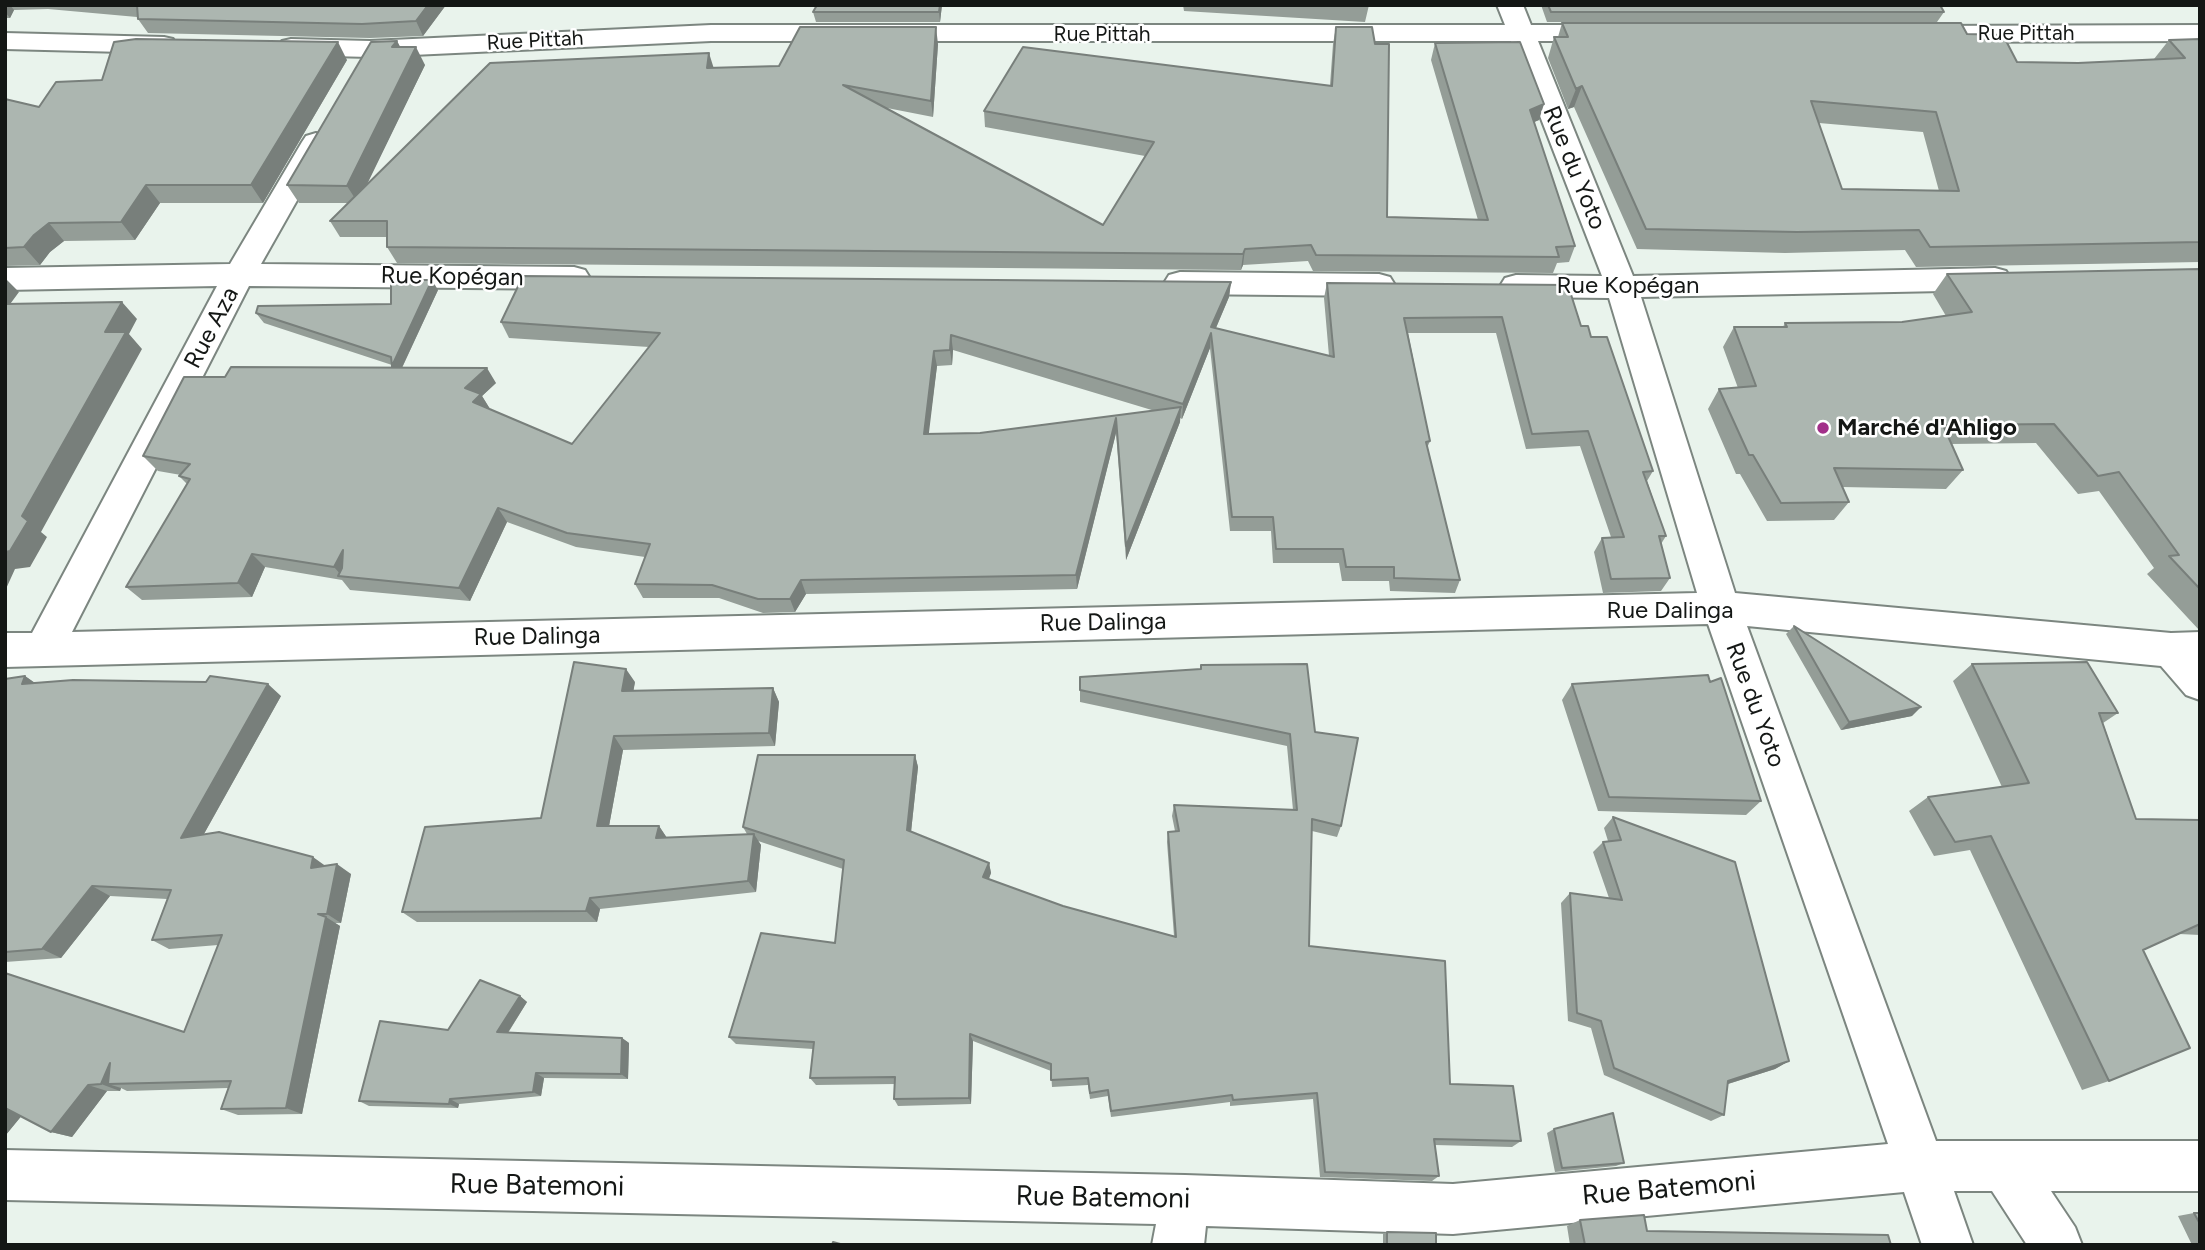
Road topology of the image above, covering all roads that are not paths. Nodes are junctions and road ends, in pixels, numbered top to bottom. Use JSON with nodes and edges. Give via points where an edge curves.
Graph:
{"nodes":[{"id":1,"x":722,"y":5,"type":"edge"},
{"id":2,"x":1102,"y":5,"type":"edge"},
{"id":3,"x":2013,"y":5,"type":"edge"},
{"id":4,"x":1515,"y":19,"type":"edge"},
{"id":5,"x":711,"y":33,"type":"junction"},
{"id":6,"x":1645,"y":33,"type":"edge"},
{"id":7,"x":2200,"y":33,"type":"edge"},
{"id":8,"x":1895,"y":34,"type":"edge"},
{"id":9,"x":2034,"y":34,"type":"junction"},
{"id":10,"x":1099,"y":35,"type":"junction"},
{"id":11,"x":5,"y":41,"type":"edge"},
{"id":12,"x":191,"y":45,"type":"edge"},
{"id":13,"x":260,"y":47,"type":"edge"},
{"id":14,"x":328,"y":120,"type":"edge"},
{"id":15,"x":240,"y":275,"type":"junction"},
{"id":16,"x":5,"y":278,"type":"edge"},
{"id":17,"x":603,"y":278,"type":"edge"},
{"id":18,"x":2021,"y":279,"type":"edge"},
{"id":19,"x":1147,"y":283,"type":"edge"},
{"id":20,"x":1413,"y":285,"type":"edge"},
{"id":21,"x":1482,"y":286,"type":"edge"},
{"id":22,"x":1622,"y":287,"type":"junction"},
{"id":23,"x":1721,"y":608,"type":"junction"},
{"id":24,"x":43,"y":649,"type":"junction"},
{"id":25,"x":5,"y":650,"type":"edge"},
{"id":26,"x":2186,"y":650,"type":"edge"},
{"id":27,"x":2200,"y":683,"type":"edge"},
{"id":28,"x":1920,"y":1166,"type":"junction"},
{"id":29,"x":2200,"y":1166,"type":"edge"},
{"id":30,"x":2005,"y":1167,"type":"junction"},
{"id":31,"x":5,"y":1175,"type":"edge"},
{"id":32,"x":1181,"y":1222,"type":"edge"},
{"id":33,"x":1948,"y":1245,"type":"edge"},
{"id":34,"x":2057,"y":1245,"type":"edge"}],
"edges":[{"from":1,"to":5,"type":"street"},
{"from":2,"to":10,"type":"street"},
{"from":3,"to":9,"type":"street"},
{"from":4,"to":6,"type":"street","name":"Rue Pittah"},
{"from":4,"to":10,"type":"street","name":"Rue Pittah"},
{"from":4,"to":22,"type":"street","name":"Rue du Yoto"},
{"from":5,"to":10,"type":"street","name":"Rue Pittah"},
{"from":5,"to":13,"type":"street","name":"Rue Pittah","via":[[363,61]]},
{"from":7,"to":9,"type":"street","name":"Rue Pittah"},
{"from":8,"to":9,"type":"street","name":"Rue Pittah"},
{"from":11,"to":12,"type":"street"},
{"from":14,"to":15,"type":"street","name":"Rue Aza"},
{"from":15,"to":16,"type":"street","name":"Rue Kopégan"},
{"from":15,"to":17,"type":"street","name":"Rue Kopégan"},
{"from":15,"to":24,"type":"street","name":"Rue Aza"},
{"from":18,"to":22,"type":"street","name":"Rue Kopégan"},
{"from":19,"to":20,"type":"street"},
{"from":21,"to":22,"type":"street","name":"Rue Kopégan"},
{"from":22,"to":23,"type":"street","name":"Rue du Yoto"},
{"from":23,"to":24,"type":"street","name":"Rue Dalinga"},
{"from":23,"to":26,"type":"street","name":"Rue Dalinga"},
{"from":23,"to":28,"type":"street","name":"Rue du Yoto"},
{"from":24,"to":25,"type":"street","name":"Rue Dalinga"},
{"from":26,"to":27,"type":"street"},
{"from":28,"to":30,"type":"street","name":"Rue Batemoni"},
{"from":28,"to":32,"type":"street","name":"Rue Batemoni","via":[[1453,1209]]},
{"from":28,"to":33,"type":"street","name":"Rue du Yoto"},
{"from":29,"to":30,"type":"street","name":"Rue Batemoni"},
{"from":30,"to":34,"type":"street"},
{"from":31,"to":32,"type":"street","name":"Rue Batemoni"}]}
